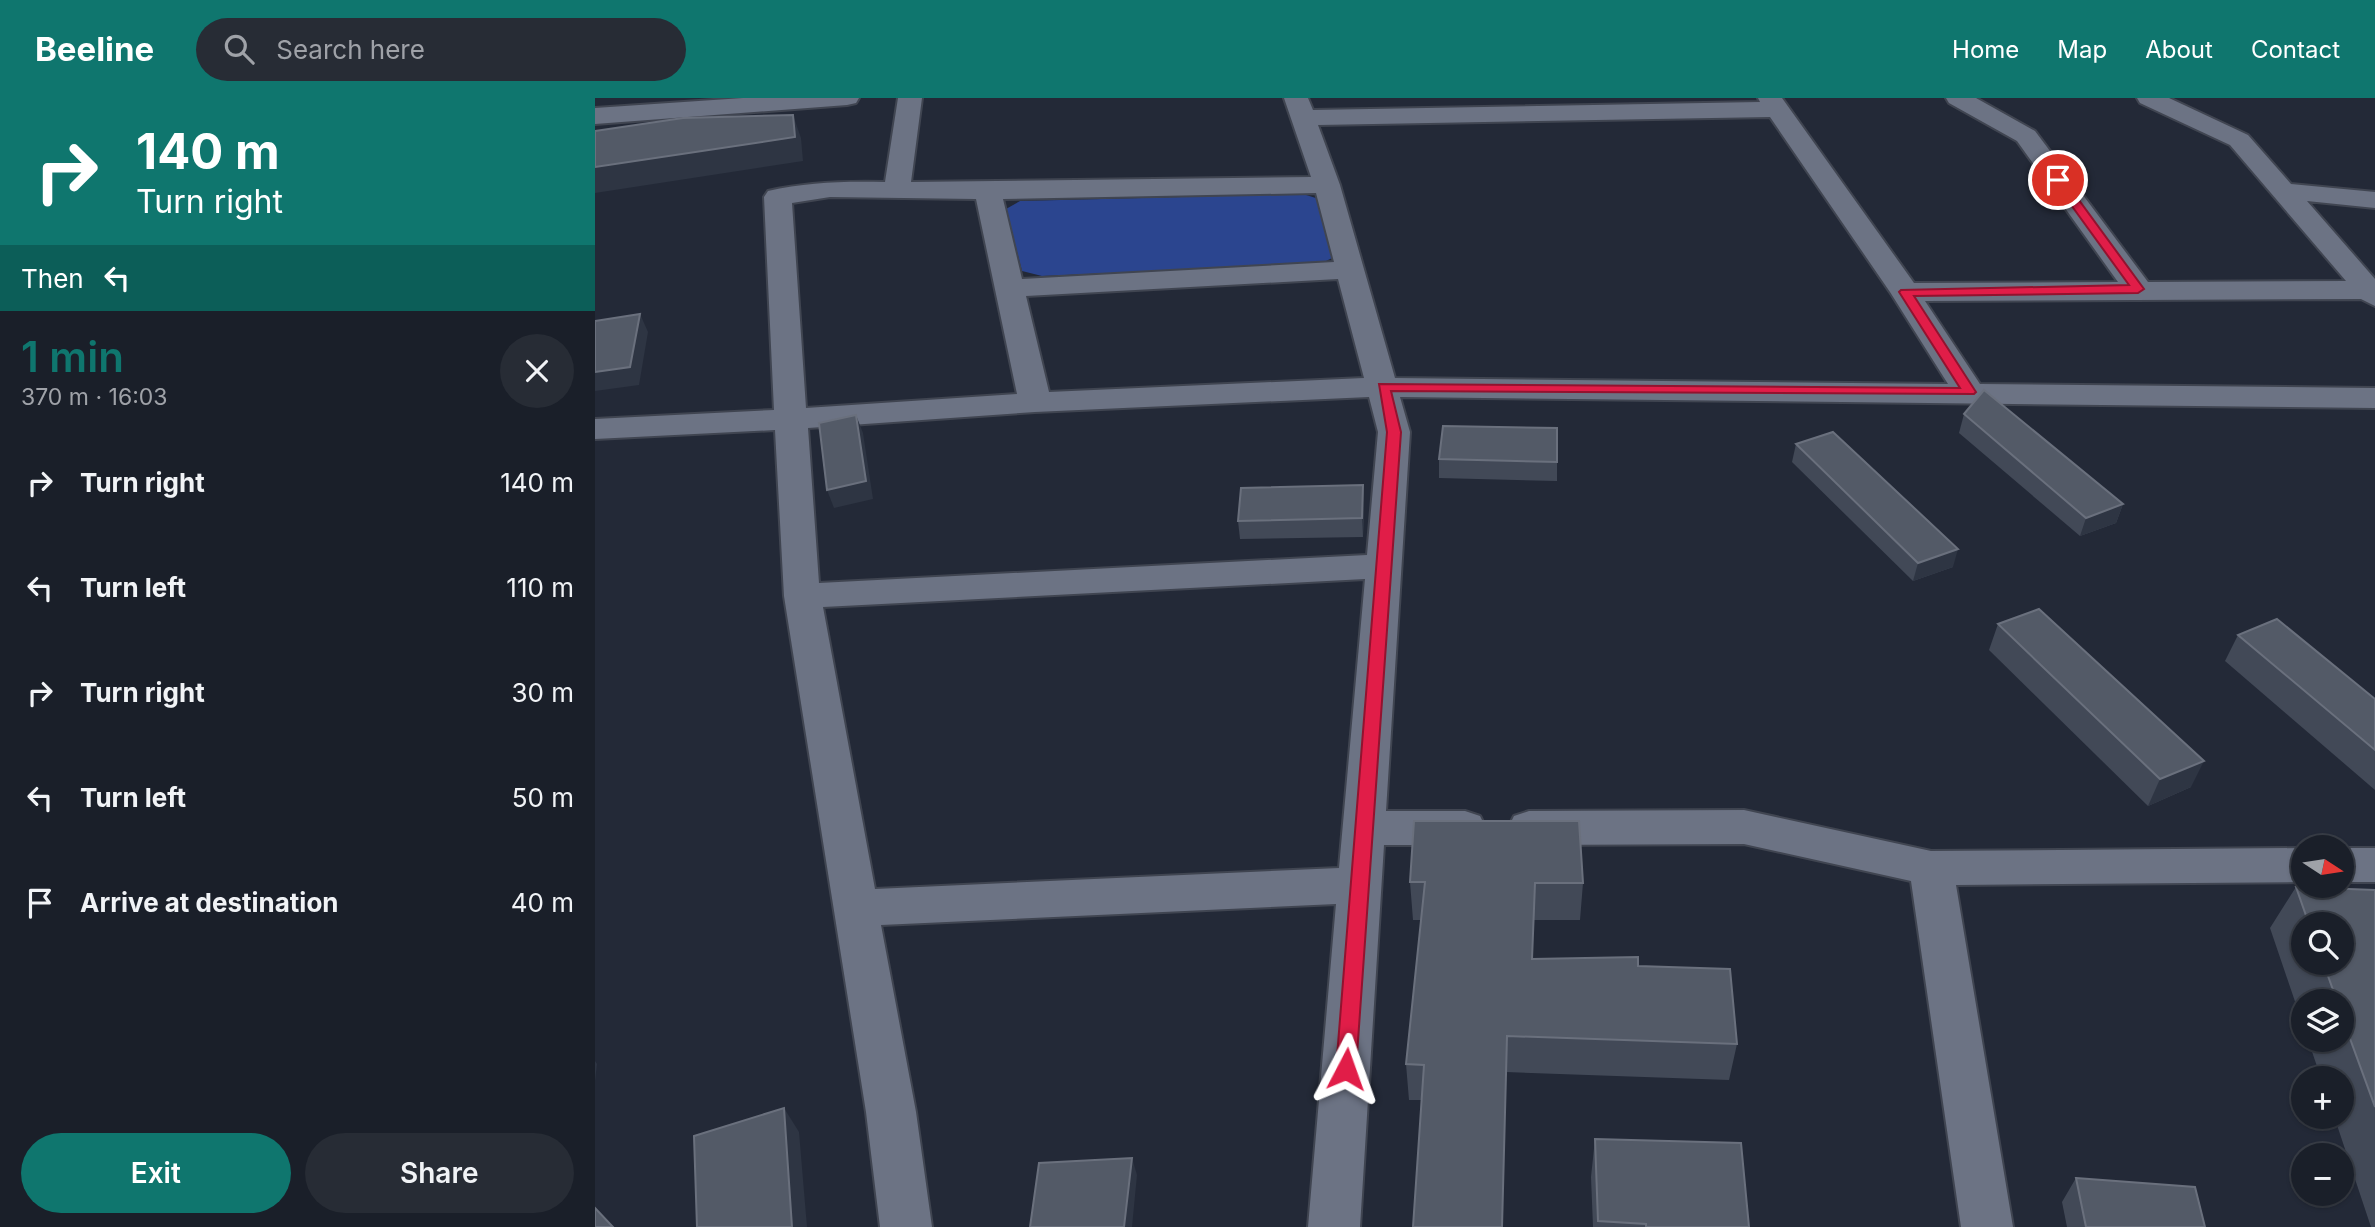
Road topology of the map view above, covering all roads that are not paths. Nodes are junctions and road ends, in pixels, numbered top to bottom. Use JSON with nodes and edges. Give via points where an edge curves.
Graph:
{"nodes":[{"id":1,"x":847,"y":98,"type":"edge"},
{"id":2,"x":910,"y":98,"type":"edge"},
{"id":3,"x":1958,"y":98,"type":"edge"},
{"id":4,"x":2149,"y":98,"type":"edge"},
{"id":5,"x":1774,"y":104,"type":"edge"},
{"id":6,"x":1301,"y":108,"type":"edge"},
{"id":7,"x":595,"y":116,"type":"edge"},
{"id":8,"x":1327,"y":185,"type":"junction"},
{"id":9,"x":897,"y":190,"type":"junction"},
{"id":10,"x":988,"y":191,"type":"junction"},
{"id":11,"x":2283,"y":191,"type":"junction"},
{"id":12,"x":2375,"y":200,"type":"edge"},
{"id":13,"x":1351,"y":270,"type":"junction"},
{"id":14,"x":1010,"y":288,"type":"junction"},
{"id":15,"x":2138,"y":289,"type":"junction"},
{"id":16,"x":1905,"y":292,"type":"junction"},
{"id":17,"x":2373,"y":292,"type":"edge"},
{"id":18,"x":1384,"y":387,"type":"junction"},
{"id":19,"x":1969,"y":392,"type":"junction"},
{"id":20,"x":2375,"y":398,"type":"edge"},
{"id":21,"x":1035,"y":402,"type":"junction"},
{"id":22,"x":791,"y":419,"type":"junction"},
{"id":23,"x":595,"y":429,"type":"edge"},
{"id":24,"x":1386,"y":566,"type":"junction"},
{"id":25,"x":801,"y":596,"type":"junction"},
{"id":26,"x":1366,"y":828,"type":"junction"},
{"id":27,"x":2291,"y":865,"type":"edge"},
{"id":28,"x":2354,"y":865,"type":"edge"},
{"id":29,"x":2375,"y":865,"type":"edge"},
{"id":30,"x":1931,"y":868,"type":"junction"},
{"id":31,"x":1360,"y":885,"type":"junction"},
{"id":32,"x":856,"y":908,"type":"junction"},
{"id":33,"x":906,"y":1227,"type":"edge"},
{"id":34,"x":1334,"y":1227,"type":"edge"},
{"id":35,"x":1987,"y":1227,"type":"edge"}],
"edges":[{"from":1,"to":7,"type":"street"},
{"from":2,"to":9,"type":"street"},
{"from":3,"to":15,"type":"street","via":[[2027,136]]},
{"from":4,"to":11,"type":"street","via":[[2239,140]]},
{"from":5,"to":6,"type":"street"},
{"from":5,"to":16,"type":"street"},
{"from":6,"to":8,"type":"street"},
{"from":8,"to":10,"type":"street"},
{"from":8,"to":13,"type":"street"},
{"from":9,"to":10,"type":"street"},
{"from":9,"to":22,"type":"street","via":[[830,190],[778,197]]},
{"from":10,"to":14,"type":"street"},
{"from":11,"to":12,"type":"street"},
{"from":11,"to":17,"type":"street"},
{"from":13,"to":14,"type":"street"},
{"from":13,"to":18,"type":"street"},
{"from":14,"to":21,"type":"street"},
{"from":15,"to":16,"type":"street"},
{"from":15,"to":17,"type":"street"},
{"from":16,"to":19,"type":"street"},
{"from":18,"to":19,"type":"street"},
{"from":18,"to":21,"type":"street"},
{"from":18,"to":24,"type":"street","via":[[1394,432]]},
{"from":19,"to":20,"type":"street"},
{"from":21,"to":22,"type":"street"},
{"from":22,"to":23,"type":"street"},
{"from":22,"to":25,"type":"street"},
{"from":24,"to":25,"type":"street"},
{"from":24,"to":26,"type":"street"},
{"from":25,"to":32,"type":"street"},
{"from":26,"to":30,"type":"street","via":[[1744,827]]},
{"from":26,"to":31,"type":"street"},
{"from":27,"to":30,"type":"street"},
{"from":28,"to":29,"type":"street"},
{"from":30,"to":35,"type":"street"},
{"from":31,"to":32,"type":"street"},
{"from":31,"to":34,"type":"street"},
{"from":32,"to":33,"type":"street"}]}
